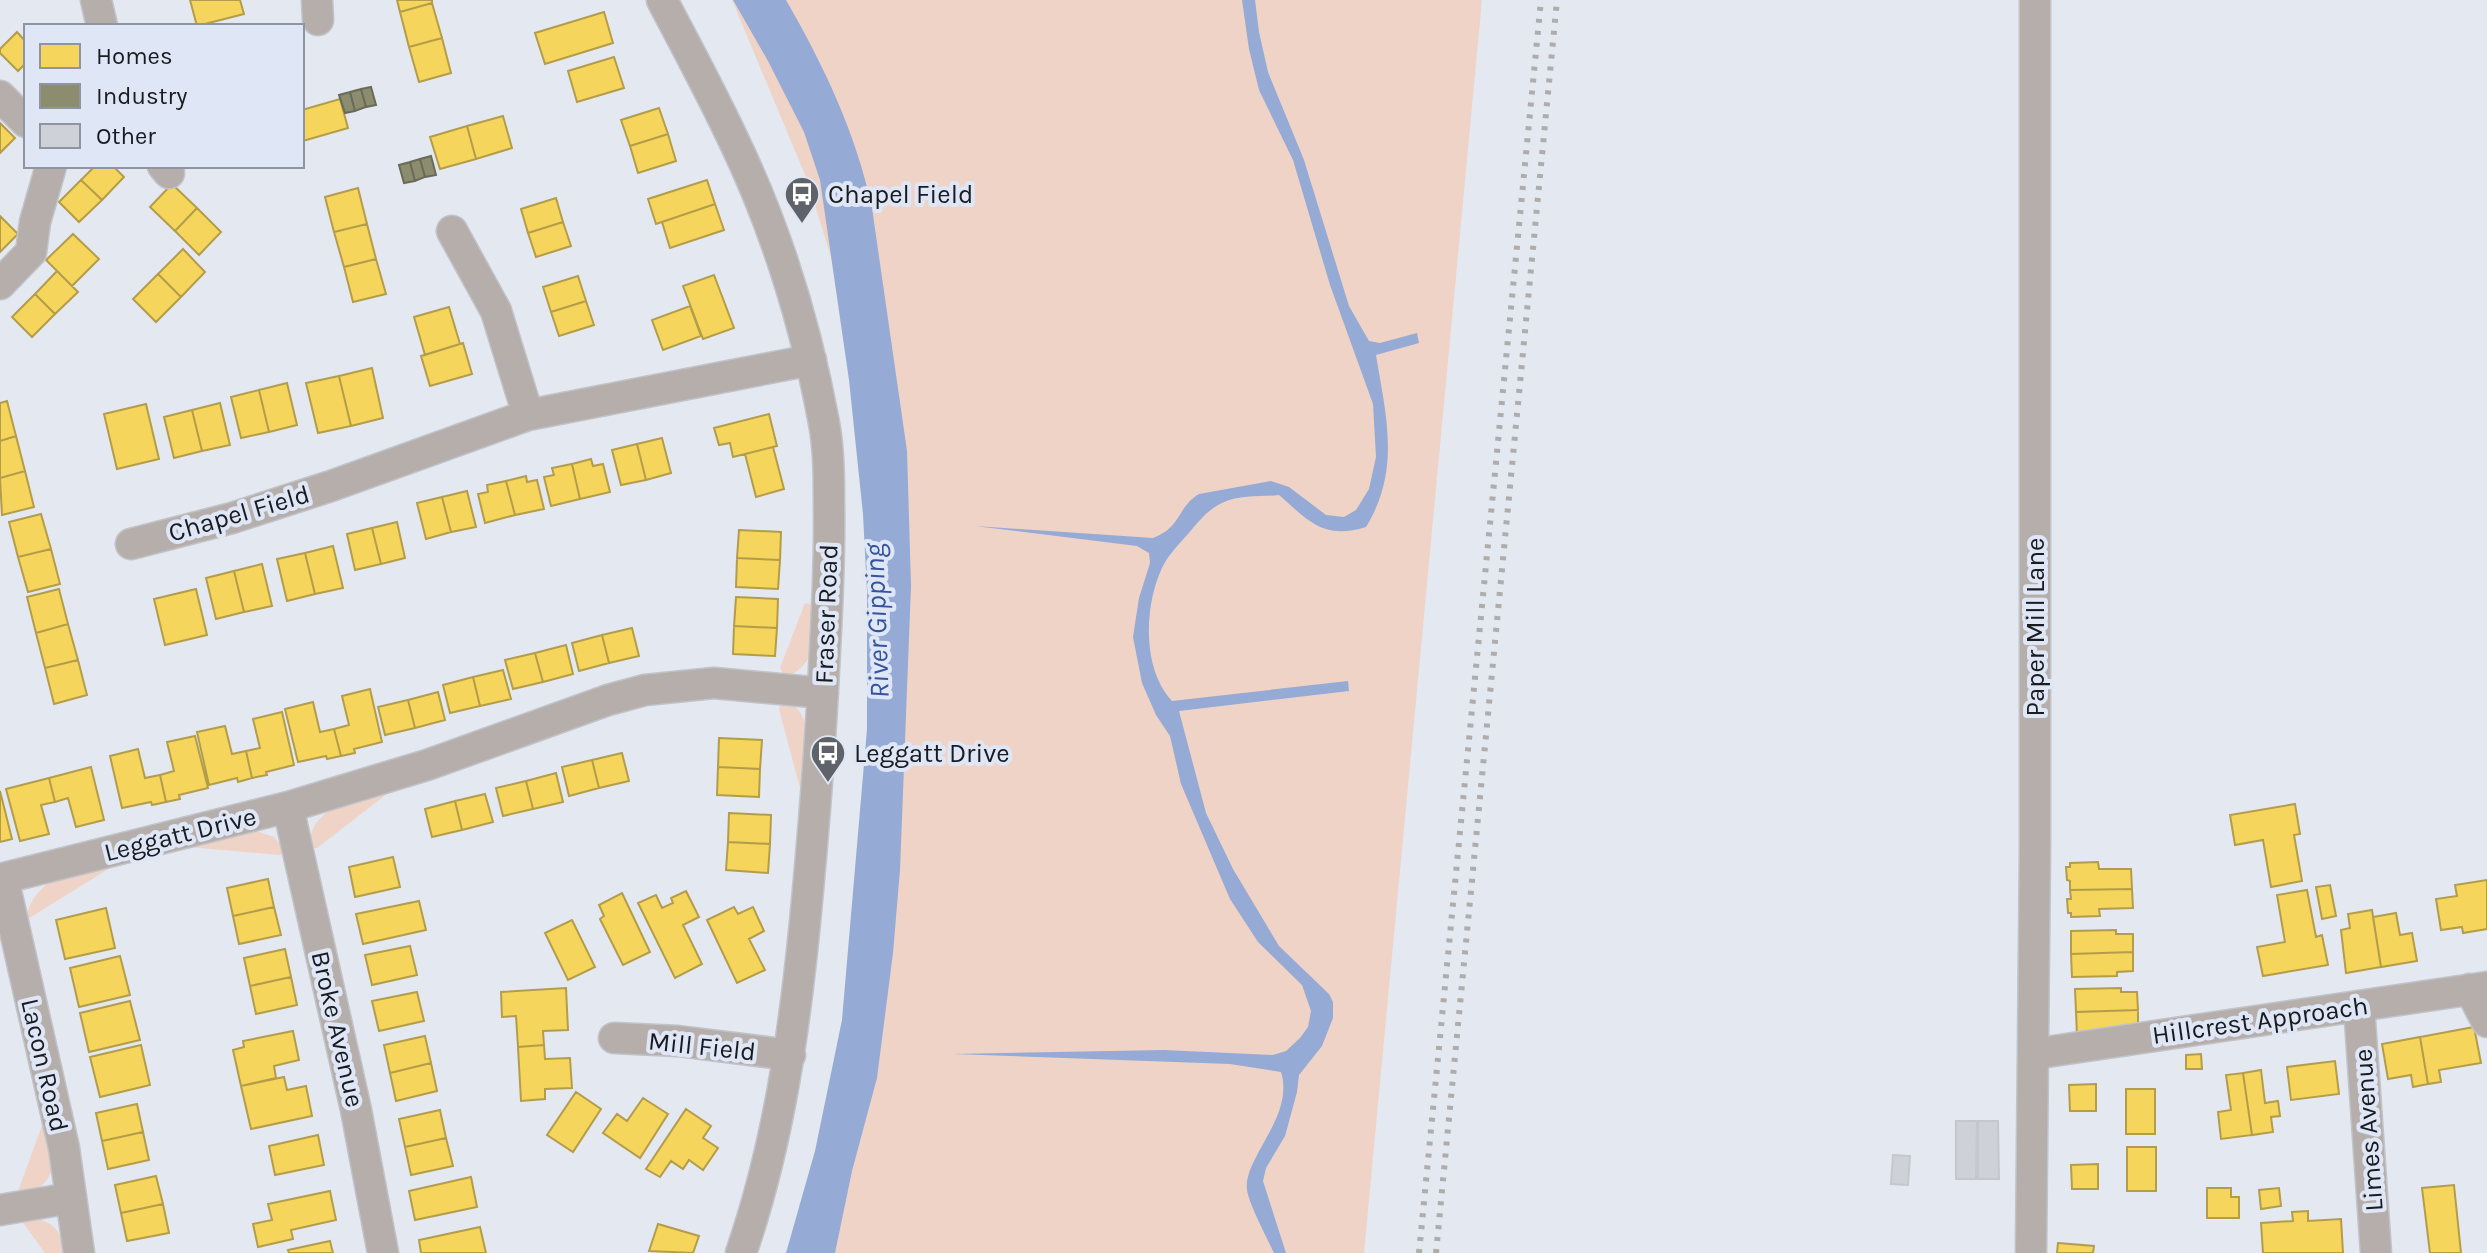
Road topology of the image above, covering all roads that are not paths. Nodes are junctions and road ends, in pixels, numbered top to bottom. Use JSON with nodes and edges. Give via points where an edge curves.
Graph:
{"nodes":[{"id":1,"x":96,"y":0,"type":"edge"},
{"id":2,"x":662,"y":0,"type":"edge"},
{"id":3,"x":2035,"y":0,"type":"edge"},
{"id":4,"x":102,"y":24,"type":"edge"},
{"id":5,"x":0,"y":96,"type":"edge"},
{"id":6,"x":24,"y":120,"type":"edge"},
{"id":7,"x":50,"y":168,"type":"edge"},
{"id":8,"x":452,"y":231,"type":"dead end"},
{"id":9,"x":0,"y":284,"type":"edge"},
{"id":10,"x":811,"y":360,"type":"junction"},
{"id":11,"x":528,"y":415,"type":"junction"},
{"id":12,"x":131,"y":544,"type":"dead end"},
{"id":13,"x":823,"y":693,"type":"junction"},
{"id":14,"x":288,"y":807,"type":"junction"},
{"id":15,"x":2,"y":878,"type":"edge"},
{"id":16,"x":2478,"y":988,"type":"edge"},
{"id":17,"x":2359,"y":1006,"type":"junction"},
{"id":18,"x":2487,"y":1022,"type":"edge"},
{"id":19,"x":614,"y":1038,"type":"dead end"},
{"id":20,"x":2033,"y":1054,"type":"junction"},
{"id":21,"x":790,"y":1055,"type":"junction"},
{"id":22,"x":71,"y":1198,"type":"junction"},
{"id":23,"x":0,"y":1210,"type":"edge"},
{"id":24,"x":79,"y":1253,"type":"edge"},
{"id":25,"x":383,"y":1253,"type":"edge"},
{"id":26,"x":741,"y":1253,"type":"edge"},
{"id":27,"x":2031,"y":1253,"type":"edge"},
{"id":28,"x":2376,"y":1253,"type":"edge"}],
"edges":[{"from":1,"to":4,"type":"street"},
{"from":2,"to":10,"type":"street","name":"Fraser Road","via":[[753,182]]},
{"from":3,"to":20,"type":"street","name":"Paper Mill Lane"},
{"from":5,"to":6,"type":"street"},
{"from":7,"to":9,"type":"street","via":[[31,252]]},
{"from":8,"to":11,"type":"street","via":[[496,311]]},
{"from":10,"to":11,"type":"street","name":"Chapel Field"},
{"from":10,"to":13,"type":"street","name":"Fraser Road","via":[[829,472]]},
{"from":11,"to":12,"type":"street","name":"Chapel Field","via":[[303,495]]},
{"from":13,"to":14,"type":"street","name":"Leggatt Drive","via":[[729,683],[645,690]]},
{"from":13,"to":21,"type":"street","name":"Fraser Road","via":[[819,783]]},
{"from":14,"to":15,"type":"street","name":"Leggatt Drive"},
{"from":14,"to":25,"type":"street","name":"Broke Avenue"},
{"from":15,"to":22,"type":"street","name":"Lacon Road"},
{"from":16,"to":17,"type":"street","name":"Hillcrest Approach"},
{"from":16,"to":18,"type":"street"},
{"from":17,"to":20,"type":"street","name":"Hillcrest Approach"},
{"from":17,"to":28,"type":"street","name":"Limes Avenue"},
{"from":19,"to":21,"type":"street","name":"Mill Field"},
{"from":20,"to":27,"type":"street","name":"Paper Mill Lane"},
{"from":21,"to":26,"type":"street","name":"Fraser Road"},
{"from":22,"to":23,"type":"street"},
{"from":22,"to":24,"type":"street","name":"Lacon Road"}]}
